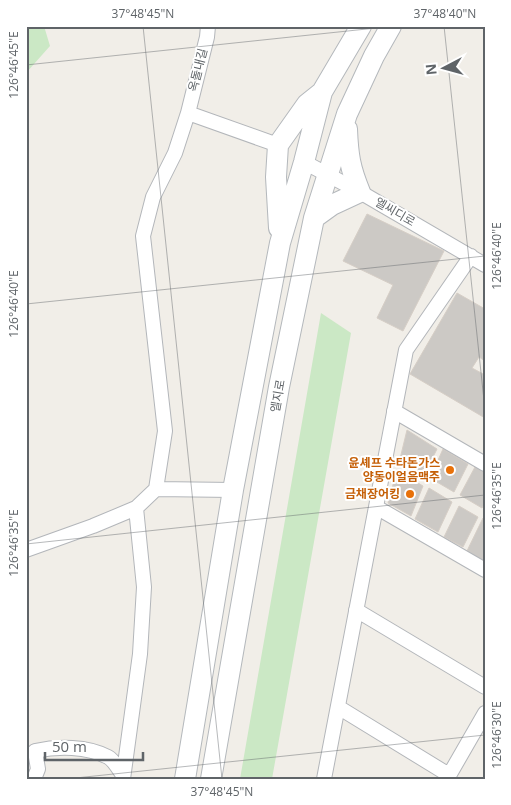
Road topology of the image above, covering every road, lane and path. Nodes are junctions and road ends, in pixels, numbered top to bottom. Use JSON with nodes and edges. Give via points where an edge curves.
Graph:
{"nodes":[{"id":1,"x":208,"y":26,"type":"edge"},
{"id":2,"x":361,"y":26,"type":"edge"},
{"id":3,"x":391,"y":26,"type":"edge"},
{"id":4,"x":322,"y":92,"type":"junction"},
{"id":5,"x":188,"y":113,"type":"junction"},
{"id":6,"x":347,"y":114,"type":"junction"},
{"id":7,"x":278,"y":145,"type":"junction"},
{"id":8,"x":304,"y":162,"type":"junction"},
{"id":9,"x":328,"y":174,"type":"junction"},
{"id":10,"x":360,"y":192,"type":"junction"},
{"id":11,"x":314,"y":218,"type":"junction"},
{"id":12,"x":280,"y":243,"type":"junction"},
{"id":13,"x":471,"y":256,"type":"junction"},
{"id":14,"x":485,"y":265,"type":"edge"},
{"id":15,"x":394,"y":411,"type":"junction"},
{"id":16,"x":485,"y":464,"type":"edge"},
{"id":17,"x":156,"y":490,"type":"junction"},
{"id":18,"x":233,"y":490,"type":"junction"},
{"id":19,"x":376,"y":507,"type":"junction"},
{"id":20,"x":136,"y":508,"type":"junction"},
{"id":21,"x":26,"y":550,"type":"edge"},
{"id":22,"x":485,"y":570,"type":"edge"},
{"id":23,"x":356,"y":610,"type":"junction"},
{"id":24,"x":485,"y":688,"type":"edge"},
{"id":25,"x":338,"y":707,"type":"junction"},
{"id":26,"x":485,"y":713,"type":"edge"},
{"id":27,"x":31,"y":750,"type":"edge"},
{"id":28,"x":123,"y":777,"type":"edge"},
{"id":29,"x":448,"y":777,"type":"edge"},
{"id":30,"x":34,"y":779,"type":"edge"},
{"id":31,"x":185,"y":779,"type":"edge"},
{"id":32,"x":211,"y":779,"type":"edge"},
{"id":33,"x":324,"y":779,"type":"edge"}],
"edges":[{"from":1,"to":5,"type":"street","name":"옥돌내길"},
{"from":2,"to":4,"type":"main road"},
{"from":3,"to":6,"type":"main road","name":"엘지로"},
{"from":4,"to":7,"type":"main road","via":[[307,104]]},
{"from":4,"to":8,"type":"main road"},
{"from":5,"to":7,"type":"street"},
{"from":5,"to":17,"type":"street","name":"옥돌내길","via":[[175,153],[153,196],[143,236],[165,431]]},
{"from":6,"to":9,"type":"main road","name":"엘지로"},
{"from":6,"to":10,"type":"main road","via":[[349,162]]},
{"from":7,"to":12,"type":"main road","via":[[276,177]]},
{"from":8,"to":9,"type":"street","name":"엘씨디로"},
{"from":8,"to":12,"type":"main road"},
{"from":9,"to":10,"type":"street","name":"엘씨디로"},
{"from":9,"to":11,"type":"main road","name":"엘지로"},
{"from":10,"to":11,"type":"main road"},
{"from":10,"to":13,"type":"street","name":"엘씨디로"},
{"from":11,"to":32,"type":"main road","name":"엘지로","via":[[279,387]]},
{"from":12,"to":18,"type":"main road"},
{"from":13,"to":14,"type":"street","name":"엘씨디로"},
{"from":13,"to":15,"type":"street","via":[[406,350]]},
{"from":15,"to":16,"type":"street"},
{"from":15,"to":19,"type":"street"},
{"from":17,"to":18,"type":"street"},
{"from":17,"to":20,"type":"street"},
{"from":18,"to":31,"type":"main road"},
{"from":19,"to":22,"type":"street"},
{"from":19,"to":23,"type":"street"},
{"from":20,"to":21,"type":"street"},
{"from":20,"to":28,"type":"street","via":[[144,586],[140,654]]},
{"from":23,"to":24,"type":"street"},
{"from":23,"to":25,"type":"street"},
{"from":25,"to":29,"type":"street"},
{"from":25,"to":33,"type":"street"},
{"from":26,"to":29,"type":"street"},
{"from":27,"to":28,"type":"street","via":[[86,750],[110,758]]},
{"from":27,"to":30,"type":"street","via":[[38,769]]}]}
